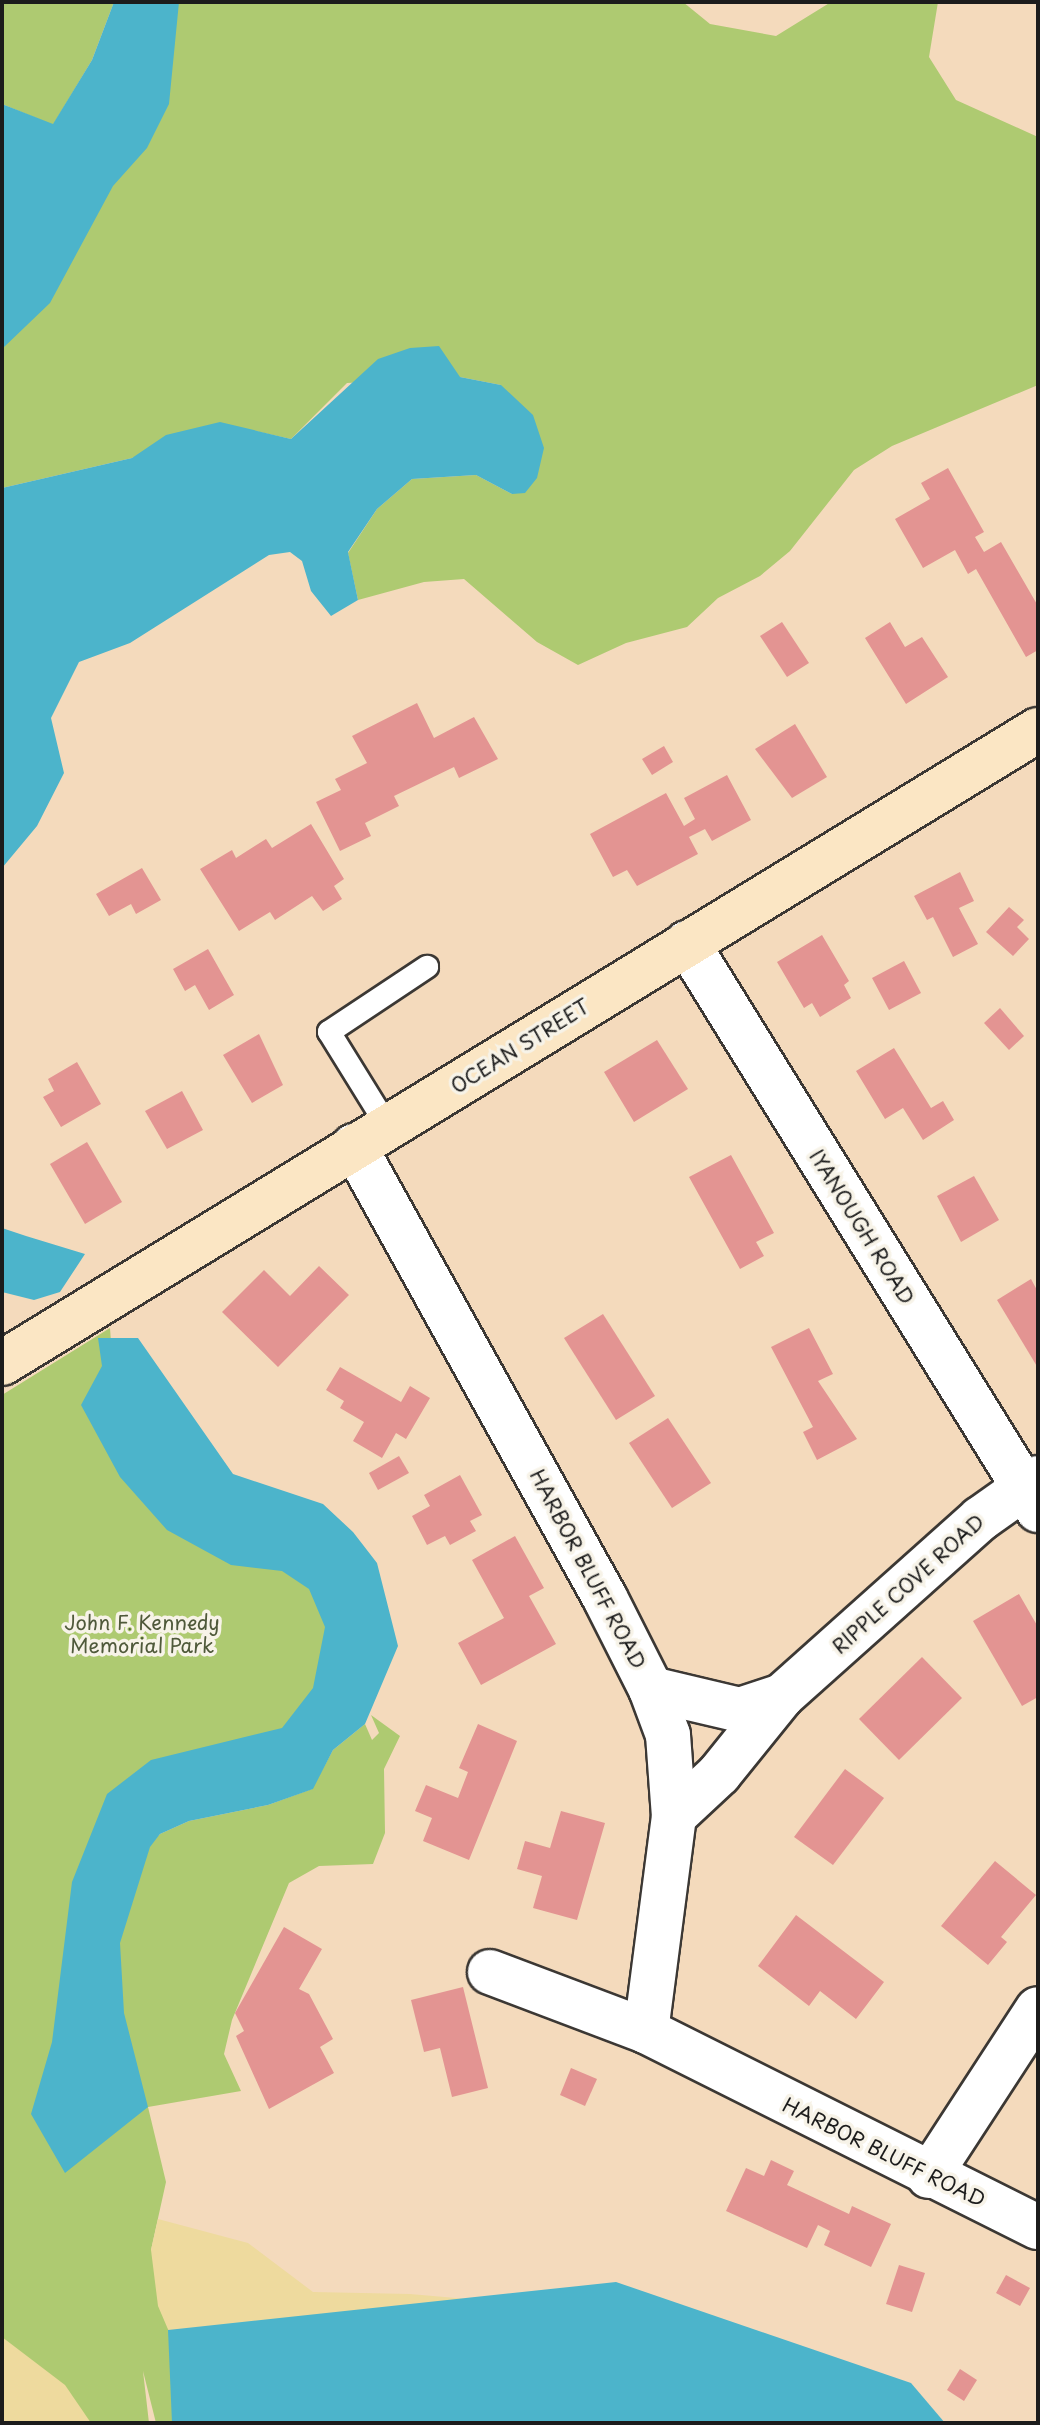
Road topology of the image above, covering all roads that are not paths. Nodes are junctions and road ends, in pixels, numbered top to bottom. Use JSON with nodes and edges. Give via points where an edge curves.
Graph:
{"nodes":[{"id":1,"x":1038,"y":730,"type":"edge"},
{"id":2,"x":687,"y":943,"type":"junction"},
{"id":3,"x":427,"y":967,"type":"dead end"},
{"id":4,"x":371,"y":1136,"type":"junction"},
{"id":5,"x":2,"y":1363,"type":"edge"},
{"id":6,"x":1033,"y":1491,"type":"edge"},
{"id":7,"x":651,"y":1689,"type":"junction"},
{"id":8,"x":782,"y":1696,"type":"junction"},
{"id":9,"x":674,"y":1816,"type":"junction"},
{"id":10,"x":490,"y":1972,"type":"dead end"},
{"id":11,"x":1038,"y":2009,"type":"edge"},
{"id":12,"x":646,"y":2031,"type":"junction"},
{"id":13,"x":929,"y":2176,"type":"junction"},
{"id":14,"x":1038,"y":2227,"type":"edge"}],
"edges":[{"from":1,"to":2,"type":"main road","name":"OCEAN STREET"},
{"from":2,"to":4,"type":"main road","name":"OCEAN STREET"},
{"from":2,"to":6,"type":"street","name":"IYANOUGH ROAD"},
{"from":3,"to":4,"type":"lane","via":[[329,1032]]},
{"from":4,"to":5,"type":"main road","name":"OCEAN STREET"},
{"from":4,"to":7,"type":"street","name":"HARBOR BLUFF ROAD"},
{"from":6,"to":8,"type":"street","name":"RIPPLE COVE ROAD","via":[[980,1519]]},
{"from":7,"to":8,"type":"street","name":"RIPPLE COVE ROAD","via":[[740,1710]]},
{"from":7,"to":9,"type":"street","name":"HARBOR BLUFF ROAD","via":[[668,1735]]},
{"from":8,"to":9,"type":"street","name":"RIPPLE COVE ROAD","via":[[719,1774]]},
{"from":9,"to":12,"type":"street","name":"HARBOR BLUFF ROAD"},
{"from":10,"to":12,"type":"street","name":"HARBOR BLUFF ROAD"},
{"from":11,"to":13,"type":"street"},
{"from":12,"to":13,"type":"street","name":"HARBOR BLUFF ROAD"},
{"from":13,"to":14,"type":"street","name":"HARBOR BLUFF ROAD"}]}
